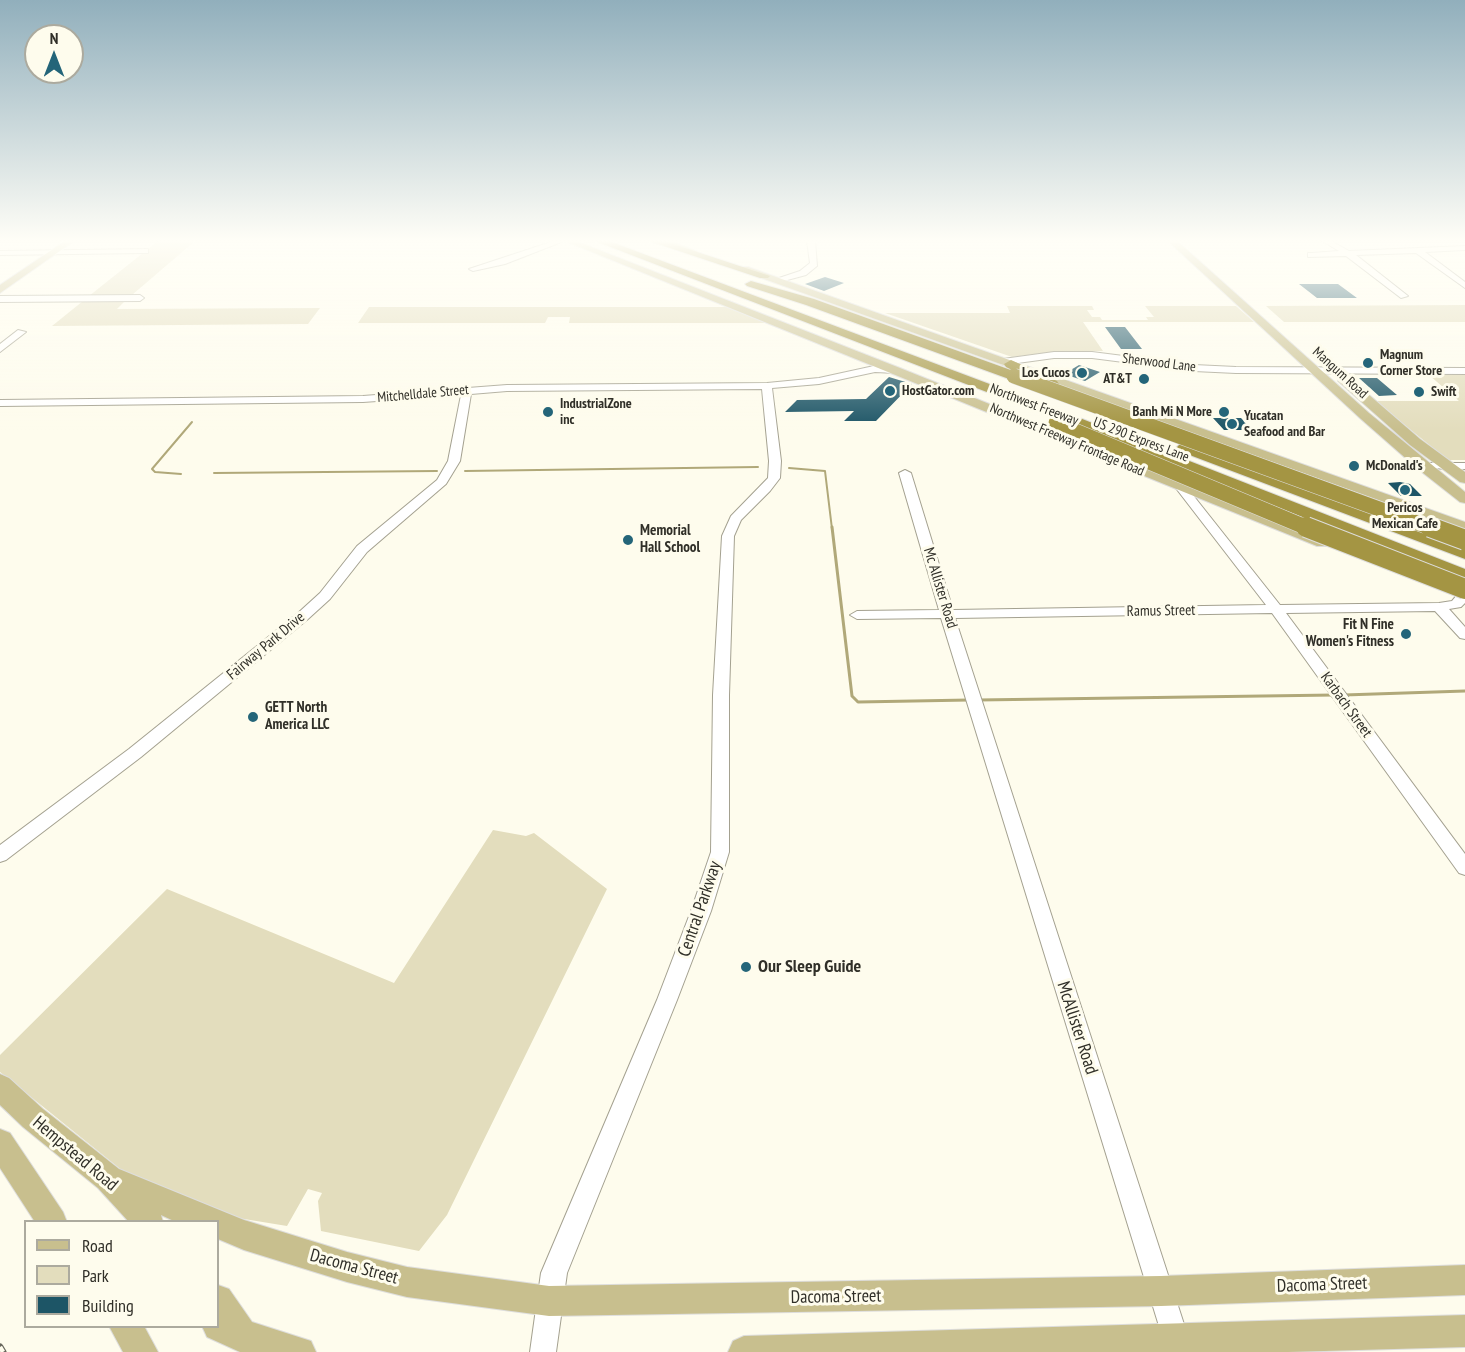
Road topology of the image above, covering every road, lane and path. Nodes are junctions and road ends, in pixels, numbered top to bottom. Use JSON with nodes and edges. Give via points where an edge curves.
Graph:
{"nodes":[{"id":1,"x":729,"y":304,"type":"edge"},
{"id":2,"x":756,"y":304,"type":"edge"},
{"id":3,"x":781,"y":304,"type":"edge"},
{"id":4,"x":784,"y":304,"type":"edge"},
{"id":5,"x":788,"y":304,"type":"edge"},
{"id":6,"x":813,"y":304,"type":"edge"},
{"id":7,"x":841,"y":304,"type":"edge"},
{"id":8,"x":1242,"y":304,"type":"edge"},
{"id":9,"x":1256,"y":304,"type":"edge"},
{"id":10,"x":21,"y":332,"type":"dead end"},
{"id":11,"x":1274,"y":333,"type":"junction"},
{"id":12,"x":1289,"y":333,"type":"junction"},
{"id":13,"x":0,"y":349,"type":"edge"},
{"id":14,"x":869,"y":359,"type":"junction"},
{"id":15,"x":1009,"y":367,"type":"junction"},
{"id":16,"x":896,"y":370,"type":"junction"},
{"id":17,"x":1316,"y":371,"type":"junction"},
{"id":18,"x":1333,"y":371,"type":"junction"},
{"id":19,"x":1465,"y":371,"type":"edge"},
{"id":20,"x":1038,"y":375,"type":"junction"},
{"id":21,"x":844,"y":376,"type":"junction"},
{"id":22,"x":767,"y":386,"type":"junction"},
{"id":23,"x":467,"y":390,"type":"junction"},
{"id":24,"x":1091,"y":399,"type":"junction"},
{"id":25,"x":0,"y":403,"type":"edge"},
{"id":26,"x":1365,"y":416,"type":"junction"},
{"id":27,"x":1385,"y":416,"type":"junction"},
{"id":28,"x":1034,"y":426,"type":"junction"},
{"id":29,"x":1423,"y":466,"type":"junction"},
{"id":30,"x":1447,"y":466,"type":"junction"},
{"id":31,"x":1465,"y":466,"type":"edge"},
{"id":32,"x":905,"y":473,"type":"dead end"},
{"id":33,"x":1465,"y":479,"type":"edge"},
{"id":34,"x":1181,"y":487,"type":"junction"},
{"id":35,"x":1465,"y":499,"type":"edge"},
{"id":36,"x":1334,"y":505,"type":"junction"},
{"id":37,"x":1463,"y":528,"type":"edge"},
{"id":38,"x":1465,"y":540,"type":"edge"},
{"id":39,"x":1390,"y":547,"type":"junction"},
{"id":40,"x":1465,"y":554,"type":"edge"},
{"id":41,"x":1465,"y":564,"type":"edge"},
{"id":42,"x":1465,"y":576,"type":"edge"},
{"id":43,"x":1464,"y":596,"type":"edge"},
{"id":44,"x":1439,"y":607,"type":"junction"},
{"id":45,"x":1276,"y":609,"type":"junction"},
{"id":46,"x":948,"y":614,"type":"junction"},
{"id":47,"x":857,"y":615,"type":"dead end"},
{"id":48,"x":1465,"y":635,"type":"edge"},
{"id":49,"x":972,"y":699,"type":"joint"},
{"id":50,"x":0,"y":855,"type":"edge"},
{"id":51,"x":1465,"y":868,"type":"edge"},
{"id":52,"x":0,"y":1088,"type":"edge"},
{"id":53,"x":0,"y":1143,"type":"edge"},
{"id":54,"x":108,"y":1178,"type":"junction"},
{"id":55,"x":52,"y":1220,"type":"edge"},
{"id":56,"x":148,"y":1220,"type":"edge"},
{"id":57,"x":210,"y":1220,"type":"edge"},
{"id":58,"x":219,"y":1224,"type":"edge"},
{"id":59,"x":1465,"y":1280,"type":"edge"},
{"id":60,"x":1161,"y":1291,"type":"junction"},
{"id":61,"x":549,"y":1301,"type":"junction"},
{"id":62,"x":219,"y":1302,"type":"edge"},
{"id":63,"x":126,"y":1328,"type":"edge"},
{"id":64,"x":1465,"y":1331,"type":"edge"},
{"id":65,"x":238,"y":1338,"type":"edge"},
{"id":66,"x":1178,"y":1346,"type":"edge"},
{"id":67,"x":142,"y":1352,"type":"edge"},
{"id":68,"x":300,"y":1352,"type":"edge"},
{"id":69,"x":543,"y":1352,"type":"edge"},
{"id":70,"x":744,"y":1352,"type":"edge"}],
"edges":[{"from":1,"to":14,"type":"main road","name":"Northwest Freeway Frontage Road"},
{"from":2,"to":43,"type":"highway","bridge":true,"via":[[1056,423]]},
{"from":3,"to":41,"type":"highway","name":"US 290 Express Lane"},
{"from":4,"to":39,"type":"highway","name":"Northwest Freeway"},
{"from":5,"to":36,"type":"highway","name":"Northwest Freeway"},
{"from":6,"to":15,"type":"highway"},
{"from":7,"to":15,"type":"main road"},
{"from":8,"to":11,"type":"main road","name":"Mangum Road"},
{"from":9,"to":12,"type":"main road","name":"Mangum Road"},
{"from":10,"to":13,"type":"street"},
{"from":11,"to":12,"type":"main road"},
{"from":11,"to":17,"type":"main road","name":"Mangum Road"},
{"from":12,"to":18,"type":"main road","name":"Mangum Road"},
{"from":14,"to":16,"type":"main road","name":"Northwest Freeway Frontage Road"},
{"from":14,"to":21,"type":"street","name":"Mitchelldale Street","via":[[868,365]]},
{"from":15,"to":17,"type":"street","name":"Sherwood Lane","via":[[1054,355],[1092,355],[1194,368]]},
{"from":15,"to":20,"type":"main road"},
{"from":15,"to":24,"type":"highway"},
{"from":15,"to":38,"type":"highway","bridge":true},
{"from":16,"to":21,"type":"street","name":"Mitchelldale Street","via":[[874,369]]},
{"from":16,"to":28,"type":"main road","name":"Northwest Freeway Frontage Road"},
{"from":17,"to":18,"type":"street","name":"Sherwood Lane"},
{"from":17,"to":20,"type":"street","name":"Sherwood Lane","via":[[1212,373],[1059,359],[1036,365]]},
{"from":17,"to":26,"type":"main road","name":"Mangum Road"},
{"from":18,"to":19,"type":"street","name":"Sherwood Lane"},
{"from":18,"to":27,"type":"main road","name":"Mangum Road"},
{"from":20,"to":37,"type":"main road"},
{"from":21,"to":22,"type":"street","name":"Mitchelldale Street"},
{"from":22,"to":23,"type":"street","name":"Mitchelldale Street"},
{"from":22,"to":61,"type":"street","name":"Central Parkway","via":[[775,461],[773,480],[735,519],[728,536],[720,852],[668,1000],[554,1273]]},
{"from":23,"to":25,"type":"street","name":"Mitchelldale Street","via":[[363,399]]},
{"from":23,"to":50,"type":"street","name":"Fairway Park Drive","via":[[454,461],[442,482],[362,549],[325,596],[303,616],[135,753]]},
{"from":24,"to":36,"type":"highway"},
{"from":24,"to":37,"type":"highway"},
{"from":26,"to":27,"type":"main road"},
{"from":26,"to":29,"type":"main road","name":"Mangum Road"},
{"from":27,"to":30,"type":"main road","name":"Mangum Road"},
{"from":28,"to":34,"type":"main road","name":"Northwest Freeway Frontage Road"},
{"from":28,"to":39,"type":"highway"},
{"from":29,"to":30,"type":"street"},
{"from":29,"to":35,"type":"main road","name":"Mangum Road"},
{"from":30,"to":31,"type":"street"},
{"from":30,"to":33,"type":"main road","name":"Mangum Road"},
{"from":32,"to":46,"type":"street","name":"Mc Allister Road"},
{"from":34,"to":43,"type":"main road","name":"Northwest Freeway Frontage Road"},
{"from":34,"to":45,"type":"street","name":"Karbach Street"},
{"from":36,"to":40,"type":"highway","name":"Northwest Freeway"},
{"from":39,"to":42,"type":"highway","name":"Northwest Freeway"},
{"from":43,"to":44,"type":"street","name":"Ramus Street","via":[[1456,604]]},
{"from":44,"to":45,"type":"street","name":"Ramus Street"},
{"from":44,"to":48,"type":"street"},
{"from":45,"to":46,"type":"street","name":"Ramus Street"},
{"from":45,"to":51,"type":"street","name":"Karbach Street"},
{"from":46,"to":47,"type":"street","name":"Ramus Street"},
{"from":46,"to":49,"type":"street","name":"Mc Allister Road"},
{"from":49,"to":60,"type":"street","name":"McAllister Road"},
{"from":52,"to":54,"type":"main road","name":"Hempstead Road"},
{"from":53,"to":55,"type":"main road"},
{"from":54,"to":56,"type":"main road","name":"Hempstead Road"},
{"from":54,"to":57,"type":"main road"},
{"from":58,"to":61,"type":"main road","name":"Dacoma Street","via":[[347,1267],[407,1282]]},
{"from":59,"to":60,"type":"main road","name":"Dacoma Street"},
{"from":60,"to":61,"type":"main road","name":"Dacoma Street"},
{"from":60,"to":66,"type":"street","name":"McAllister Road"},
{"from":61,"to":69,"type":"street","name":"Central Parkway"},
{"from":62,"to":65,"type":"main road"},
{"from":63,"to":67,"type":"main road"},
{"from":64,"to":66,"type":"main road"},
{"from":65,"to":68,"type":"main road"},
{"from":66,"to":70,"type":"main road"}]}
